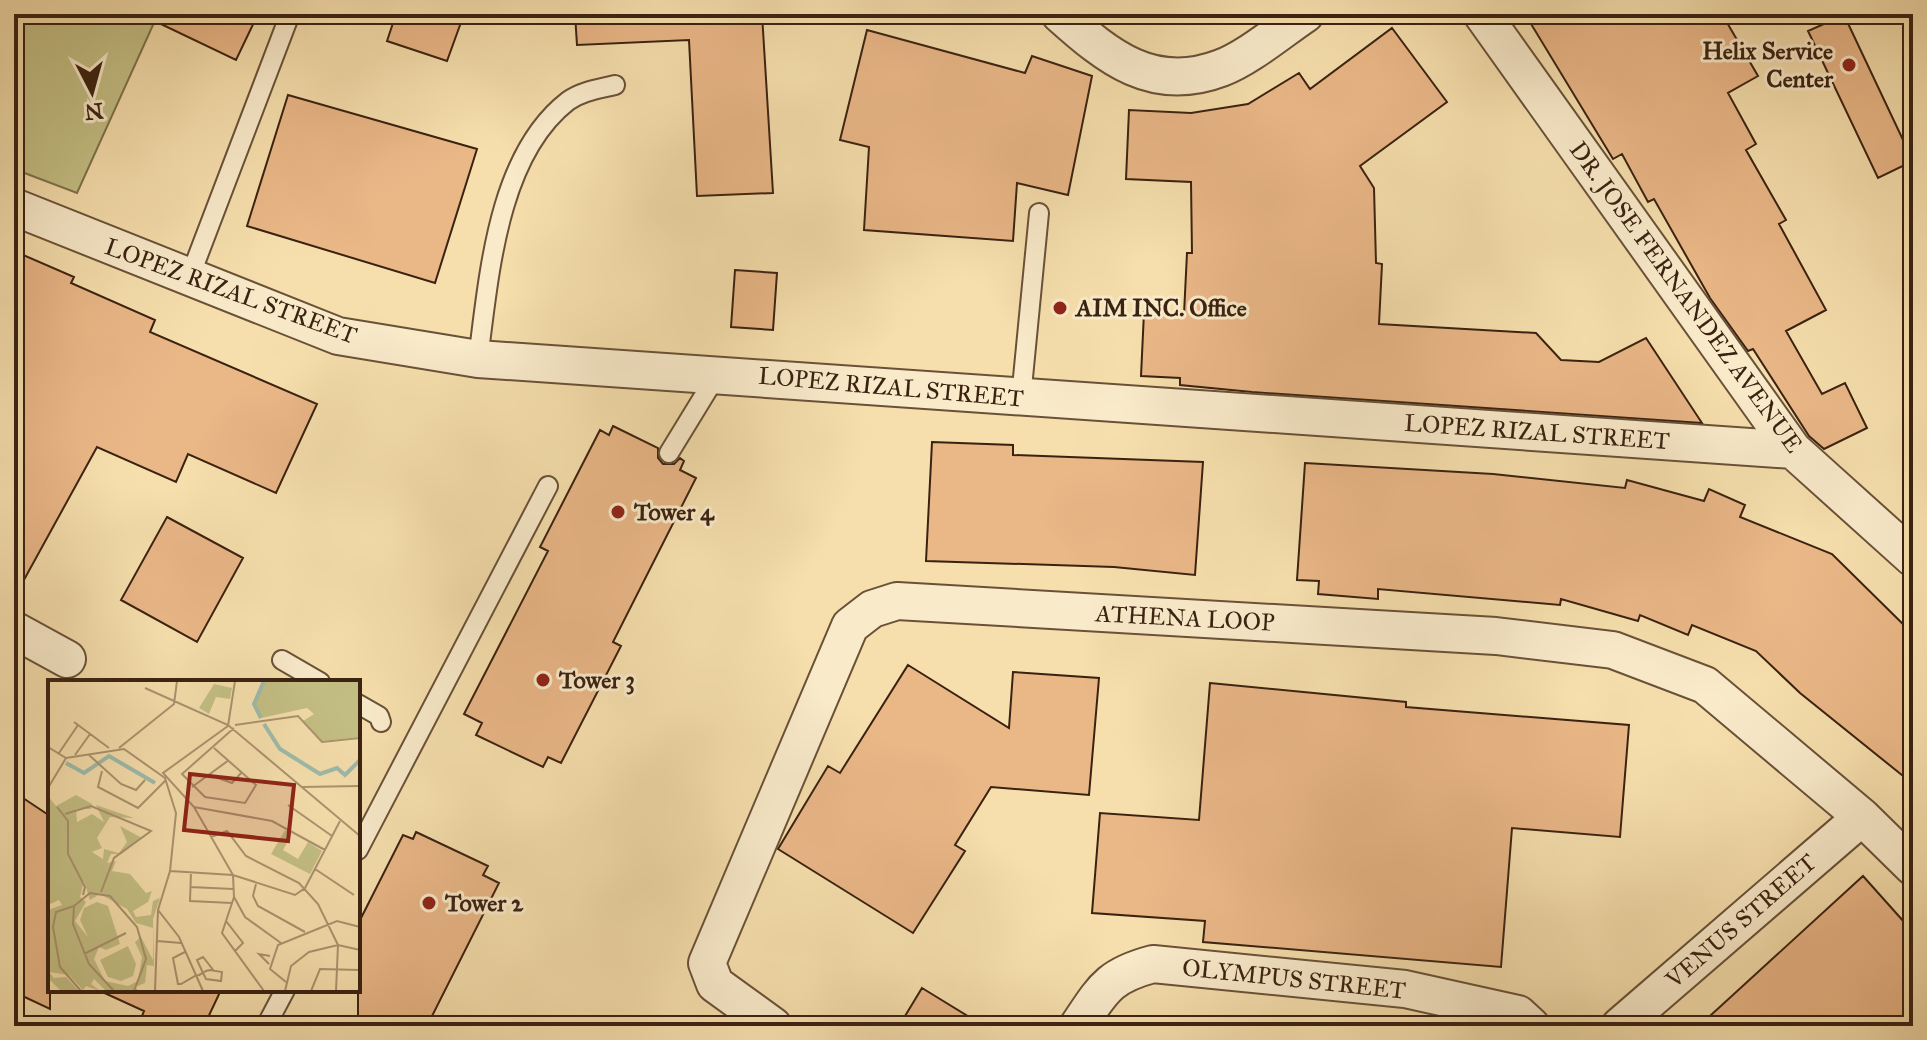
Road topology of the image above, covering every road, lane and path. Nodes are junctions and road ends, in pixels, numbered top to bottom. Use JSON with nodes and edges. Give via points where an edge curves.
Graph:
{"nodes":[{"id":1,"x":290,"y":14,"type":"edge"},
{"id":2,"x":1060,"y":14,"type":"edge"},
{"id":3,"x":1305,"y":14,"type":"edge"},
{"id":4,"x":1482,"y":14,"type":"edge"},
{"id":5,"x":615,"y":85,"type":"dead end"},
{"id":6,"x":14,"y":207,"type":"edge"},
{"id":7,"x":1039,"y":213,"type":"dead end"},
{"id":8,"x":189,"y":279,"type":"junction"},
{"id":9,"x":478,"y":359,"type":"junction"},
{"id":10,"x":718,"y":373,"type":"junction"},
{"id":11,"x":1021,"y":398,"type":"junction"},
{"id":12,"x":1793,"y":450,"type":"junction"},
{"id":13,"x":669,"y":453,"type":"dead end"},
{"id":14,"x":548,"y":486,"type":"dead end"},
{"id":15,"x":1913,"y":558,"type":"edge"},
{"id":16,"x":14,"y":630,"type":"edge"},
{"id":17,"x":67,"y":659,"type":"dead end"},
{"id":18,"x":282,"y":660,"type":"dead end"},
{"id":19,"x":317,"y":680,"type":"edge"},
{"id":20,"x":360,"y":705,"type":"edge"},
{"id":21,"x":381,"y":722,"type":"dead end"},
{"id":22,"x":1862,"y":817,"type":"junction"},
{"id":23,"x":360,"y":846,"type":"edge"},
{"id":24,"x":1913,"y":867,"type":"edge"},
{"id":25,"x":284,"y":992,"type":"edge"},
{"id":26,"x":266,"y":1026,"type":"edge"},
{"id":27,"x":773,"y":1026,"type":"edge"},
{"id":28,"x":1078,"y":1026,"type":"edge"},
{"id":29,"x":1531,"y":1026,"type":"edge"},
{"id":30,"x":1620,"y":1026,"type":"edge"}],
"edges":[{"from":1,"to":8,"type":"lane"},
{"from":2,"to":3,"type":"street","via":[[1096,46],[1142,74],[1184,75],[1222,68]]},
{"from":4,"to":12,"type":"street","name":"DR. JOSE FERNANDEZ AVENUE"},
{"from":5,"to":9,"type":"lane","via":[[570,100],[526,154],[501,217]]},
{"from":6,"to":8,"type":"street","name":"LOPEZ RIZAL STREET"},
{"from":7,"to":11,"type":"lane"},
{"from":8,"to":9,"type":"street","name":"LOPEZ RIZAL STREET","via":[[338,336]]},
{"from":9,"to":10,"type":"street","name":"LOPEZ RIZAL STREET"},
{"from":10,"to":11,"type":"street","name":"LOPEZ RIZAL STREET"},
{"from":10,"to":13,"type":"lane"},
{"from":11,"to":12,"type":"street","name":"LOPEZ RIZAL STREET"},
{"from":12,"to":15,"type":"street","name":"DR. JOSE FERNANDEZ AVENUE"},
{"from":14,"to":23,"type":"lane"},
{"from":16,"to":17,"type":"street"},
{"from":18,"to":19,"type":"lane"},
{"from":20,"to":21,"type":"lane"},
{"from":22,"to":24,"type":"street","name":"ATHENA LOOP"},
{"from":22,"to":27,"type":"street","name":"ATHENA LOOP","via":[[1705,685],[1613,650],[1496,636],[897,601],[872,609],[850,626],[707,963],[715,984]]},
{"from":22,"to":30,"type":"street","name":"VENUS STREET"},
{"from":25,"to":26,"type":"lane"},
{"from":28,"to":29,"type":"street","name":"OLYMPUS STREET","via":[[1108,982],[1153,964],[1405,989],[1518,1014]]}]}
